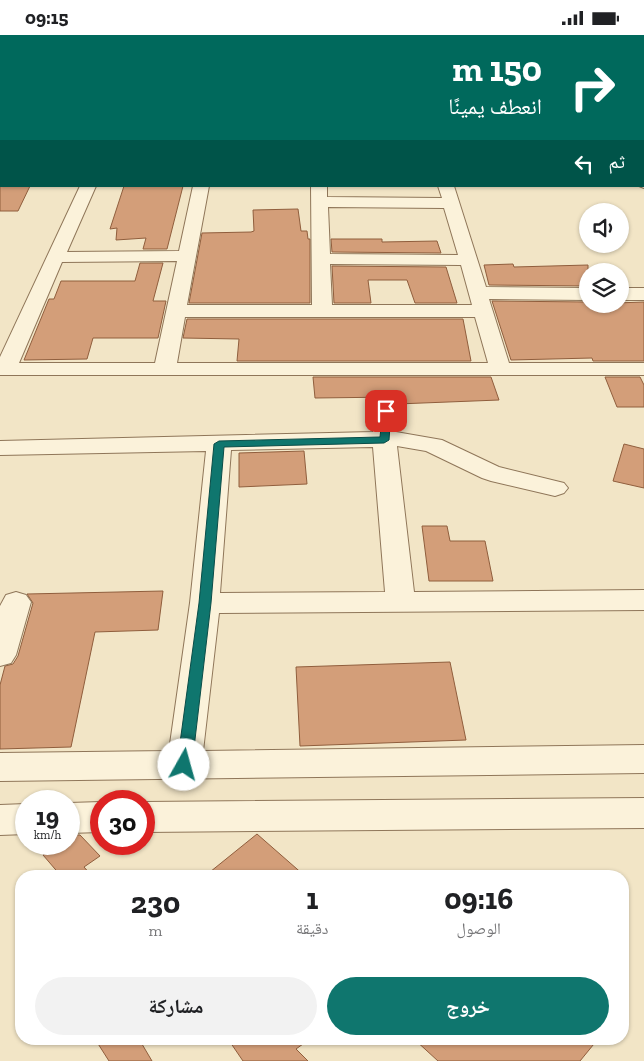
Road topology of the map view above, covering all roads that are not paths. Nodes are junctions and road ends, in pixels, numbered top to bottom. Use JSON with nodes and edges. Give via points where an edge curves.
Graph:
{"nodes":[{"id":1,"x":88,"y":187,"type":"edge"},
{"id":2,"x":201,"y":187,"type":"edge"},
{"id":3,"x":319,"y":194,"type":"edge"},
{"id":4,"x":448,"y":194,"type":"edge"},
{"id":5,"x":187,"y":256,"type":"junction"},
{"id":6,"x":55,"y":257,"type":"junction"},
{"id":7,"x":321,"y":259,"type":"junction"},
{"id":8,"x":468,"y":260,"type":"junction"},
{"id":9,"x":629,"y":294,"type":"edge"},
{"id":10,"x":644,"y":294,"type":"edge"},
{"id":11,"x":579,"y":295,"type":"edge"},
{"id":12,"x":481,"y":302,"type":"junction"},
{"id":13,"x":176,"y":311,"type":"junction"},
{"id":14,"x":322,"y":311,"type":"junction"},
{"id":15,"x":165,"y":368,"type":"junction"},
{"id":16,"x":2,"y":369,"type":"edge"},
{"id":17,"x":644,"y":369,"type":"edge"},
{"id":18,"x":501,"y":370,"type":"junction"},
{"id":19,"x":386,"y":411,"type":"dead end"},
{"id":20,"x":384,"y":440,"type":"junction"},
{"id":21,"x":219,"y":444,"type":"junction"},
{"id":22,"x":0,"y":448,"type":"edge"},
{"id":23,"x":555,"y":488,"type":"dead end"},
{"id":24,"x":644,"y":600,"type":"edge"},
{"id":25,"x":16,"y":602,"type":"dead end"},
{"id":26,"x":401,"y":602,"type":"junction"},
{"id":27,"x":205,"y":603,"type":"junction"},
{"id":28,"x":0,"y":655,"type":"edge"},
{"id":29,"x":644,"y":759,"type":"edge"},
{"id":30,"x":184,"y":765,"type":"junction"},
{"id":31,"x":0,"y":767,"type":"edge"},
{"id":32,"x":644,"y":813,"type":"edge"},
{"id":33,"x":155,"y":817,"type":"edge"},
{"id":34,"x":15,"y":819,"type":"edge"},
{"id":35,"x":0,"y":820,"type":"edge"}],
"edges":[{"from":1,"to":6,"type":"street"},
{"from":2,"to":5,"type":"street"},
{"from":3,"to":4,"type":"street"},
{"from":3,"to":7,"type":"street"},
{"from":4,"to":8,"type":"street"},
{"from":5,"to":6,"type":"street"},
{"from":5,"to":13,"type":"street"},
{"from":6,"to":16,"type":"street"},
{"from":7,"to":8,"type":"street"},
{"from":7,"to":14,"type":"street"},
{"from":8,"to":12,"type":"street"},
{"from":9,"to":10,"type":"street"},
{"from":11,"to":12,"type":"street"},
{"from":12,"to":14,"type":"street"},
{"from":12,"to":18,"type":"street"},
{"from":13,"to":14,"type":"street"},
{"from":13,"to":15,"type":"street"},
{"from":15,"to":16,"type":"street"},
{"from":15,"to":18,"type":"street"},
{"from":17,"to":18,"type":"street"},
{"from":19,"to":20,"type":"street"},
{"from":20,"to":21,"type":"street"},
{"from":20,"to":23,"type":"street","via":[[399,439],[433,445],[491,473]]},
{"from":20,"to":26,"type":"street"},
{"from":21,"to":22,"type":"street"},
{"from":21,"to":27,"type":"street"},
{"from":24,"to":26,"type":"street"},
{"from":25,"to":28,"type":"street"},
{"from":26,"to":27,"type":"street"},
{"from":27,"to":30,"type":"street"},
{"from":29,"to":30,"type":"street"},
{"from":30,"to":31,"type":"street"},
{"from":32,"to":33,"type":"street"},
{"from":34,"to":35,"type":"street"}]}
